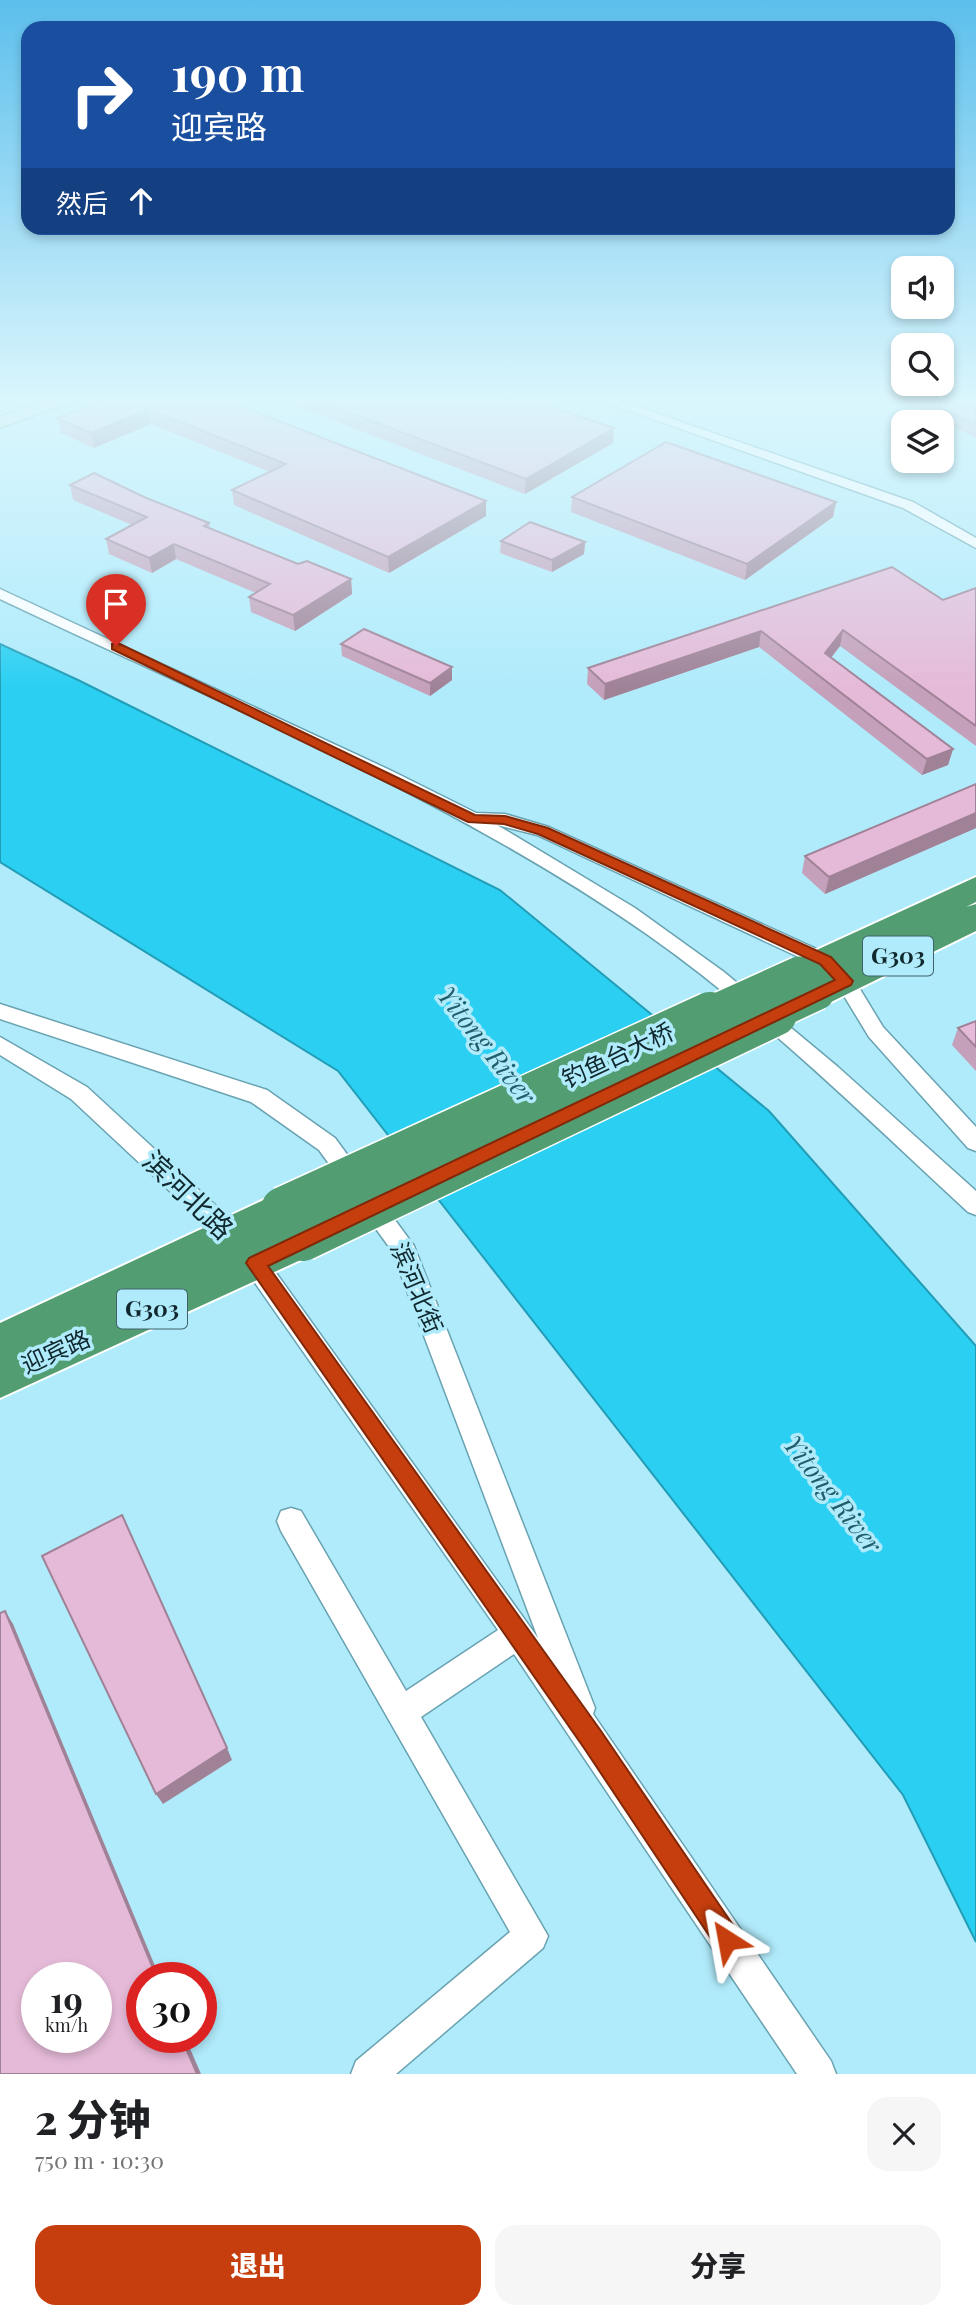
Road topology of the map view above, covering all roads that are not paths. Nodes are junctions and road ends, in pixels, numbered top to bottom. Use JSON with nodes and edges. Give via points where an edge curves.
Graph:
{"nodes":[{"id":1,"x":879,"y":495,"type":"edge"},
{"id":2,"x":976,"y":544,"type":"edge"},
{"id":3,"x":0,"y":593,"type":"edge"},
{"id":4,"x":473,"y":819,"type":"junction"},
{"id":5,"x":976,"y":888,"type":"edge"},
{"id":6,"x":976,"y":916,"type":"edge"},
{"id":7,"x":822,"y":977,"type":"junction"},
{"id":8,"x":0,"y":1010,"type":"edge"},
{"id":9,"x":0,"y":1045,"type":"edge"},
{"id":10,"x":976,"y":1142,"type":"edge"},
{"id":11,"x":976,"y":1205,"type":"edge"},
{"id":12,"x":243,"y":1248,"type":"junction"},
{"id":13,"x":0,"y":1345,"type":"edge"},
{"id":14,"x":0,"y":1377,"type":"edge"},
{"id":15,"x":291,"y":1521,"type":"dead end"},
{"id":16,"x":518,"y":1634,"type":"junction"},
{"id":17,"x":401,"y":1712,"type":"junction"},
{"id":18,"x":593,"y":1740,"type":"junction"},
{"id":19,"x":369,"y":2074,"type":"edge"},
{"id":20,"x":818,"y":2074,"type":"edge"}],
"edges":[{"from":1,"to":2,"type":"street","via":[[908,505]]},
{"from":3,"to":4,"type":"street"},
{"from":4,"to":7,"type":"street","via":[[505,820],[543,831]]},
{"from":4,"to":11,"type":"street","via":[[678,947],[796,1043]]},
{"from":5,"to":7,"type":"highway","number":"G303"},
{"from":6,"to":7,"type":"highway","number":"G303"},
{"from":7,"to":10,"type":"street"},
{"from":7,"to":12,"type":"highway","name":"迎宾路","number":"G303","bridge":true},
{"from":8,"to":18,"type":"street","name":"滨河北街","via":[[259,1096],[327,1144],[402,1246]]},
{"from":9,"to":12,"type":"street","name":"滨河北路","via":[[79,1093]]},
{"from":12,"to":13,"type":"highway","name":"迎宾路","number":"G303"},
{"from":12,"to":14,"type":"highway","name":"迎宾路","number":"G303"},
{"from":12,"to":16,"type":"street","name":"滨河北路"},
{"from":15,"to":17,"type":"street"},
{"from":16,"to":17,"type":"street"},
{"from":16,"to":18,"type":"street","name":"滨河北路"},
{"from":17,"to":19,"type":"street","via":[[531,1936]]},
{"from":18,"to":20,"type":"street","name":"滨河北路"}]}
